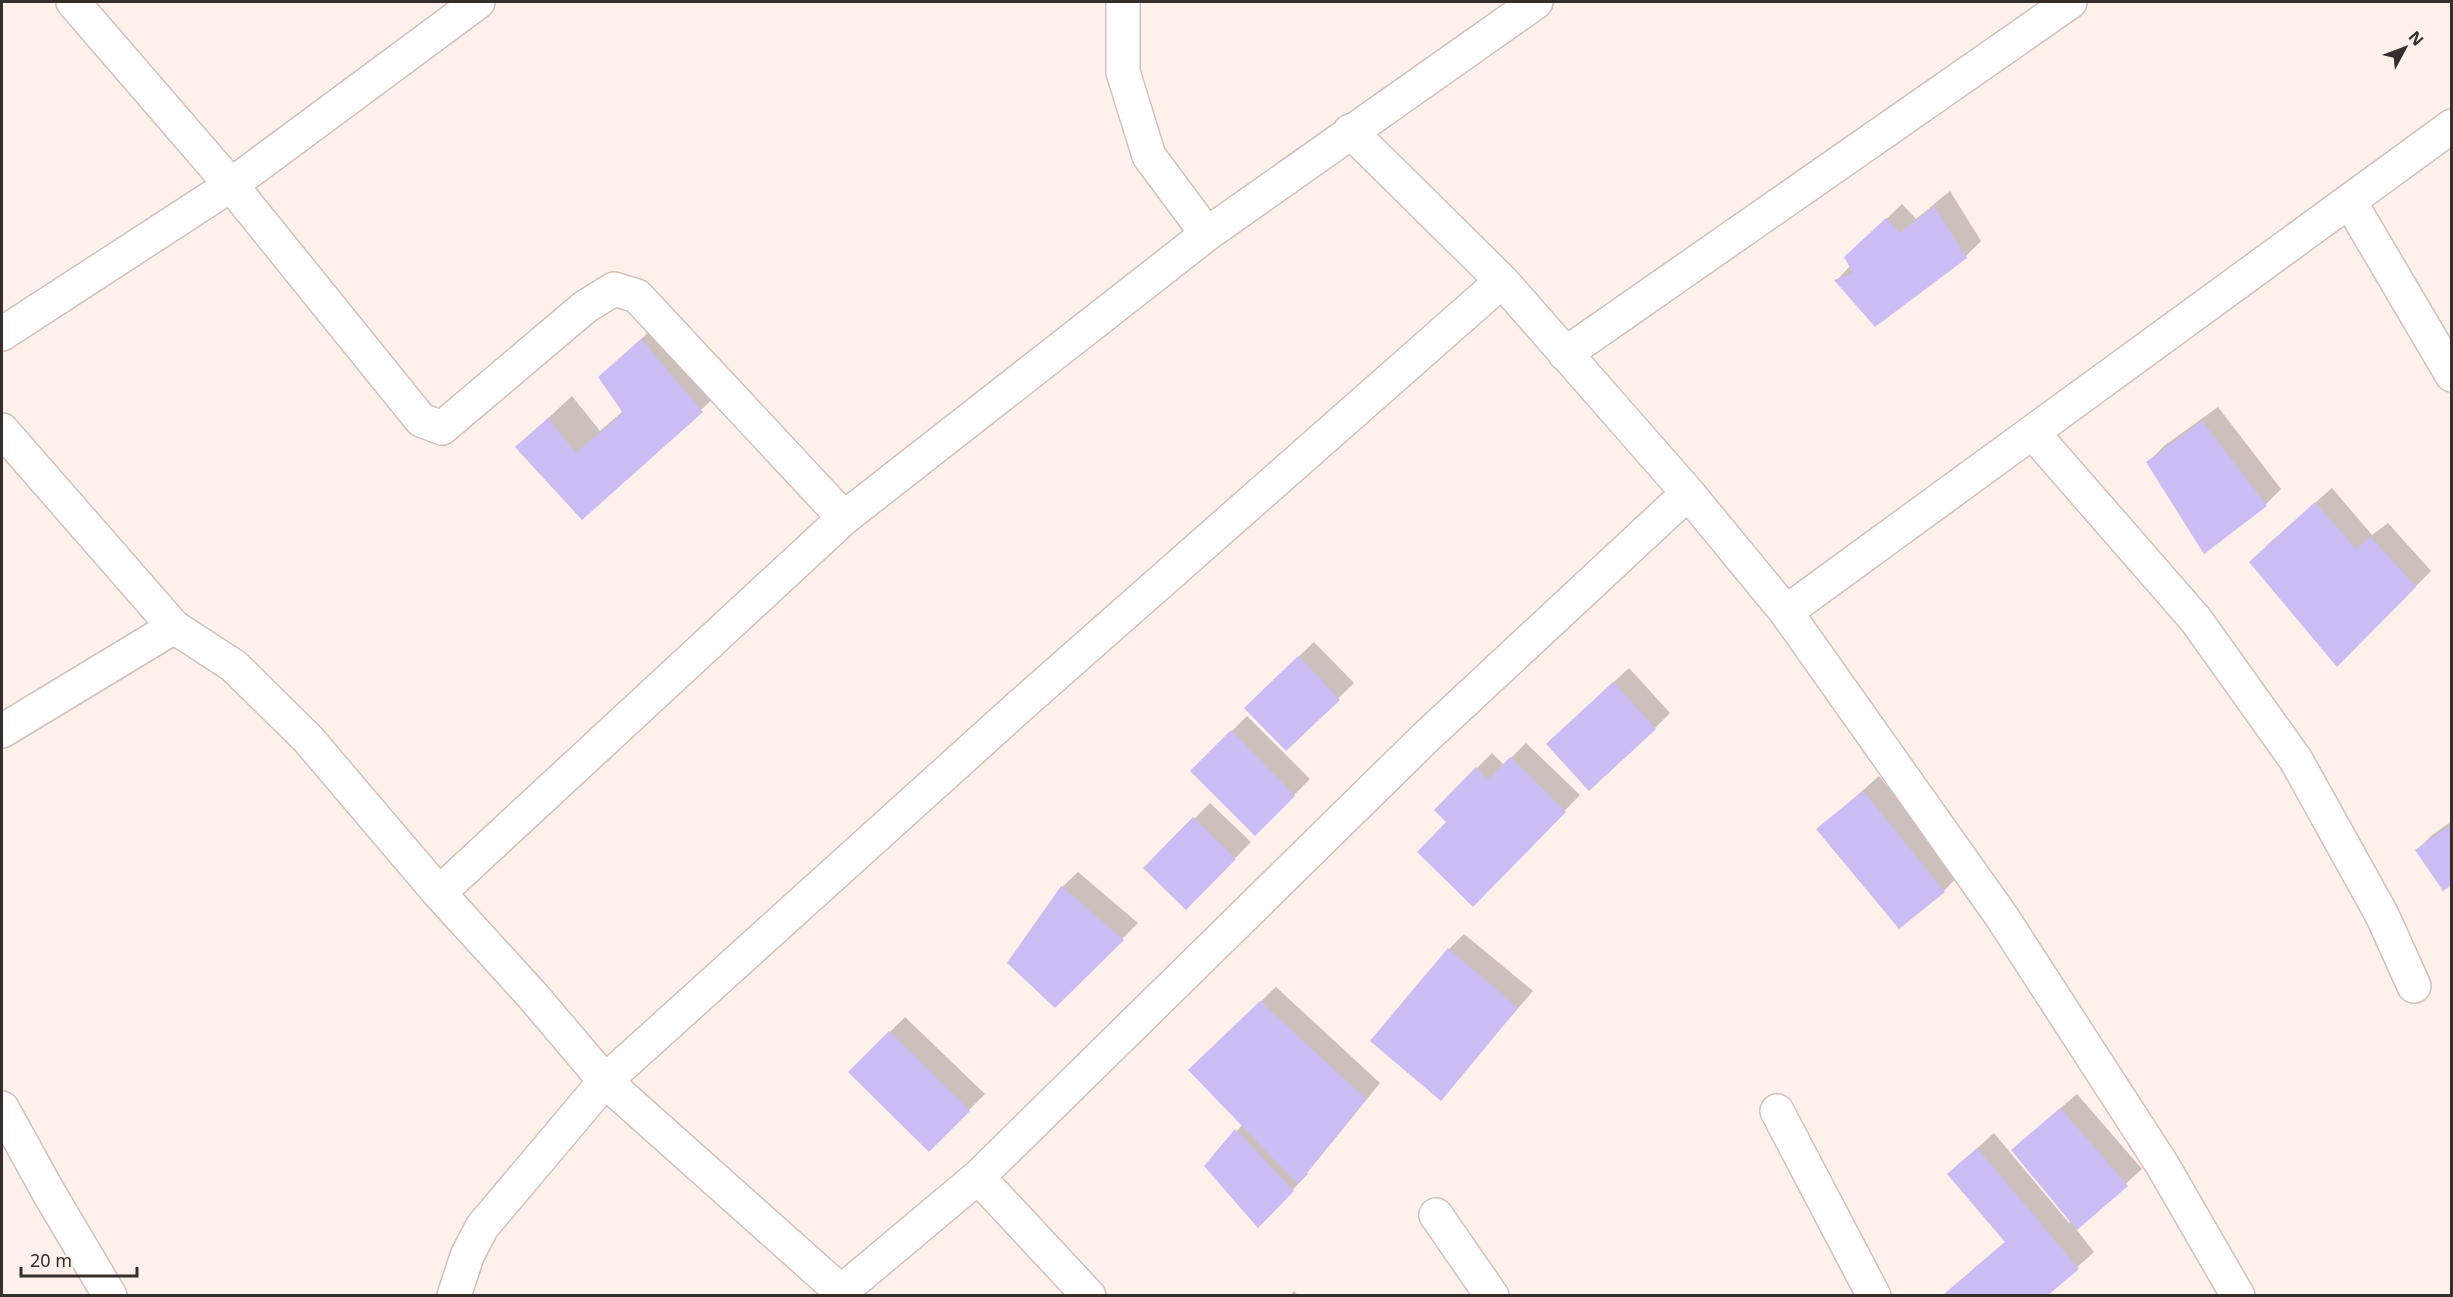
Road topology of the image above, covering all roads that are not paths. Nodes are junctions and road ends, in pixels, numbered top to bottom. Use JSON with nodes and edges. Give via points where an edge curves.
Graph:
{"nodes":[{"id":1,"x":73,"y":2,"type":"edge"},
{"id":2,"x":478,"y":2,"type":"edge"},
{"id":3,"x":1123,"y":2,"type":"edge"},
{"id":4,"x":1536,"y":2,"type":"edge"},
{"id":5,"x":2070,"y":2,"type":"edge"},
{"id":6,"x":2451,"y":126,"type":"edge"},
{"id":7,"x":1350,"y":131,"type":"junction"},
{"id":8,"x":231,"y":185,"type":"junction"},
{"id":9,"x":2350,"y":202,"type":"junction"},
{"id":10,"x":1207,"y":234,"type":"junction"},
{"id":11,"x":1502,"y":281,"type":"junction"},
{"id":12,"x":2,"y":334,"type":"edge"},
{"id":13,"x":1565,"y":354,"type":"junction"},
{"id":14,"x":2451,"y":375,"type":"edge"},
{"id":15,"x":2,"y":430,"type":"edge"},
{"id":16,"x":2033,"y":433,"type":"junction"},
{"id":17,"x":1688,"y":493,"type":"junction"},
{"id":18,"x":844,"y":518,"type":"junction"},
{"id":19,"x":1786,"y":612,"type":"junction"},
{"id":20,"x":174,"y":627,"type":"junction"},
{"id":21,"x":2,"y":730,"type":"edge"},
{"id":22,"x":439,"y":893,"type":"junction"},
{"id":23,"x":2414,"y":986,"type":"dead end"},
{"id":24,"x":605,"y":1081,"type":"junction"},
{"id":25,"x":2,"y":1108,"type":"edge"},
{"id":26,"x":1777,"y":1111,"type":"dead end"},
{"id":27,"x":978,"y":1177,"type":"junction"},
{"id":28,"x":1436,"y":1215,"type":"dead end"},
{"id":29,"x":844,"y":1293,"type":"edge"},
{"id":30,"x":110,"y":1296,"type":"edge"},
{"id":31,"x":454,"y":1296,"type":"edge"},
{"id":32,"x":1089,"y":1296,"type":"edge"},
{"id":33,"x":1492,"y":1296,"type":"edge"},
{"id":34,"x":1874,"y":1296,"type":"edge"},
{"id":35,"x":2238,"y":1296,"type":"edge"}],
"edges":[{"from":1,"to":8,"type":"street"},
{"from":2,"to":8,"type":"street"},
{"from":3,"to":10,"type":"street","via":[[1123,72],[1149,156]]},
{"from":4,"to":7,"type":"street"},
{"from":5,"to":13,"type":"street"},
{"from":6,"to":9,"type":"street"},
{"from":7,"to":10,"type":"street"},
{"from":7,"to":11,"type":"street"},
{"from":8,"to":12,"type":"street"},
{"from":8,"to":18,"type":"street","via":[[421,420],[442,428],[585,307],[614,289],[637,296]]},
{"from":9,"to":14,"type":"street"},
{"from":9,"to":16,"type":"street"},
{"from":10,"to":18,"type":"street"},
{"from":11,"to":13,"type":"street"},
{"from":11,"to":24,"type":"street"},
{"from":13,"to":17,"type":"street"},
{"from":15,"to":20,"type":"street"},
{"from":16,"to":19,"type":"street"},
{"from":16,"to":23,"type":"street","via":[[2196,620],[2296,760],[2382,915]]},
{"from":17,"to":19,"type":"street"},
{"from":17,"to":27,"type":"street","via":[[1425,738]]},
{"from":18,"to":22,"type":"street"},
{"from":19,"to":35,"type":"street","via":[[2002,917],[2163,1166]]},
{"from":20,"to":21,"type":"street"},
{"from":20,"to":22,"type":"street","via":[[234,666],[308,739]]},
{"from":22,"to":24,"type":"street"},
{"from":24,"to":29,"type":"street"},
{"from":24,"to":31,"type":"street","via":[[482,1227]]},
{"from":25,"to":30,"type":"street"},
{"from":26,"to":34,"type":"street"},
{"from":27,"to":29,"type":"street"},
{"from":27,"to":32,"type":"street"},
{"from":28,"to":33,"type":"street"}]}
